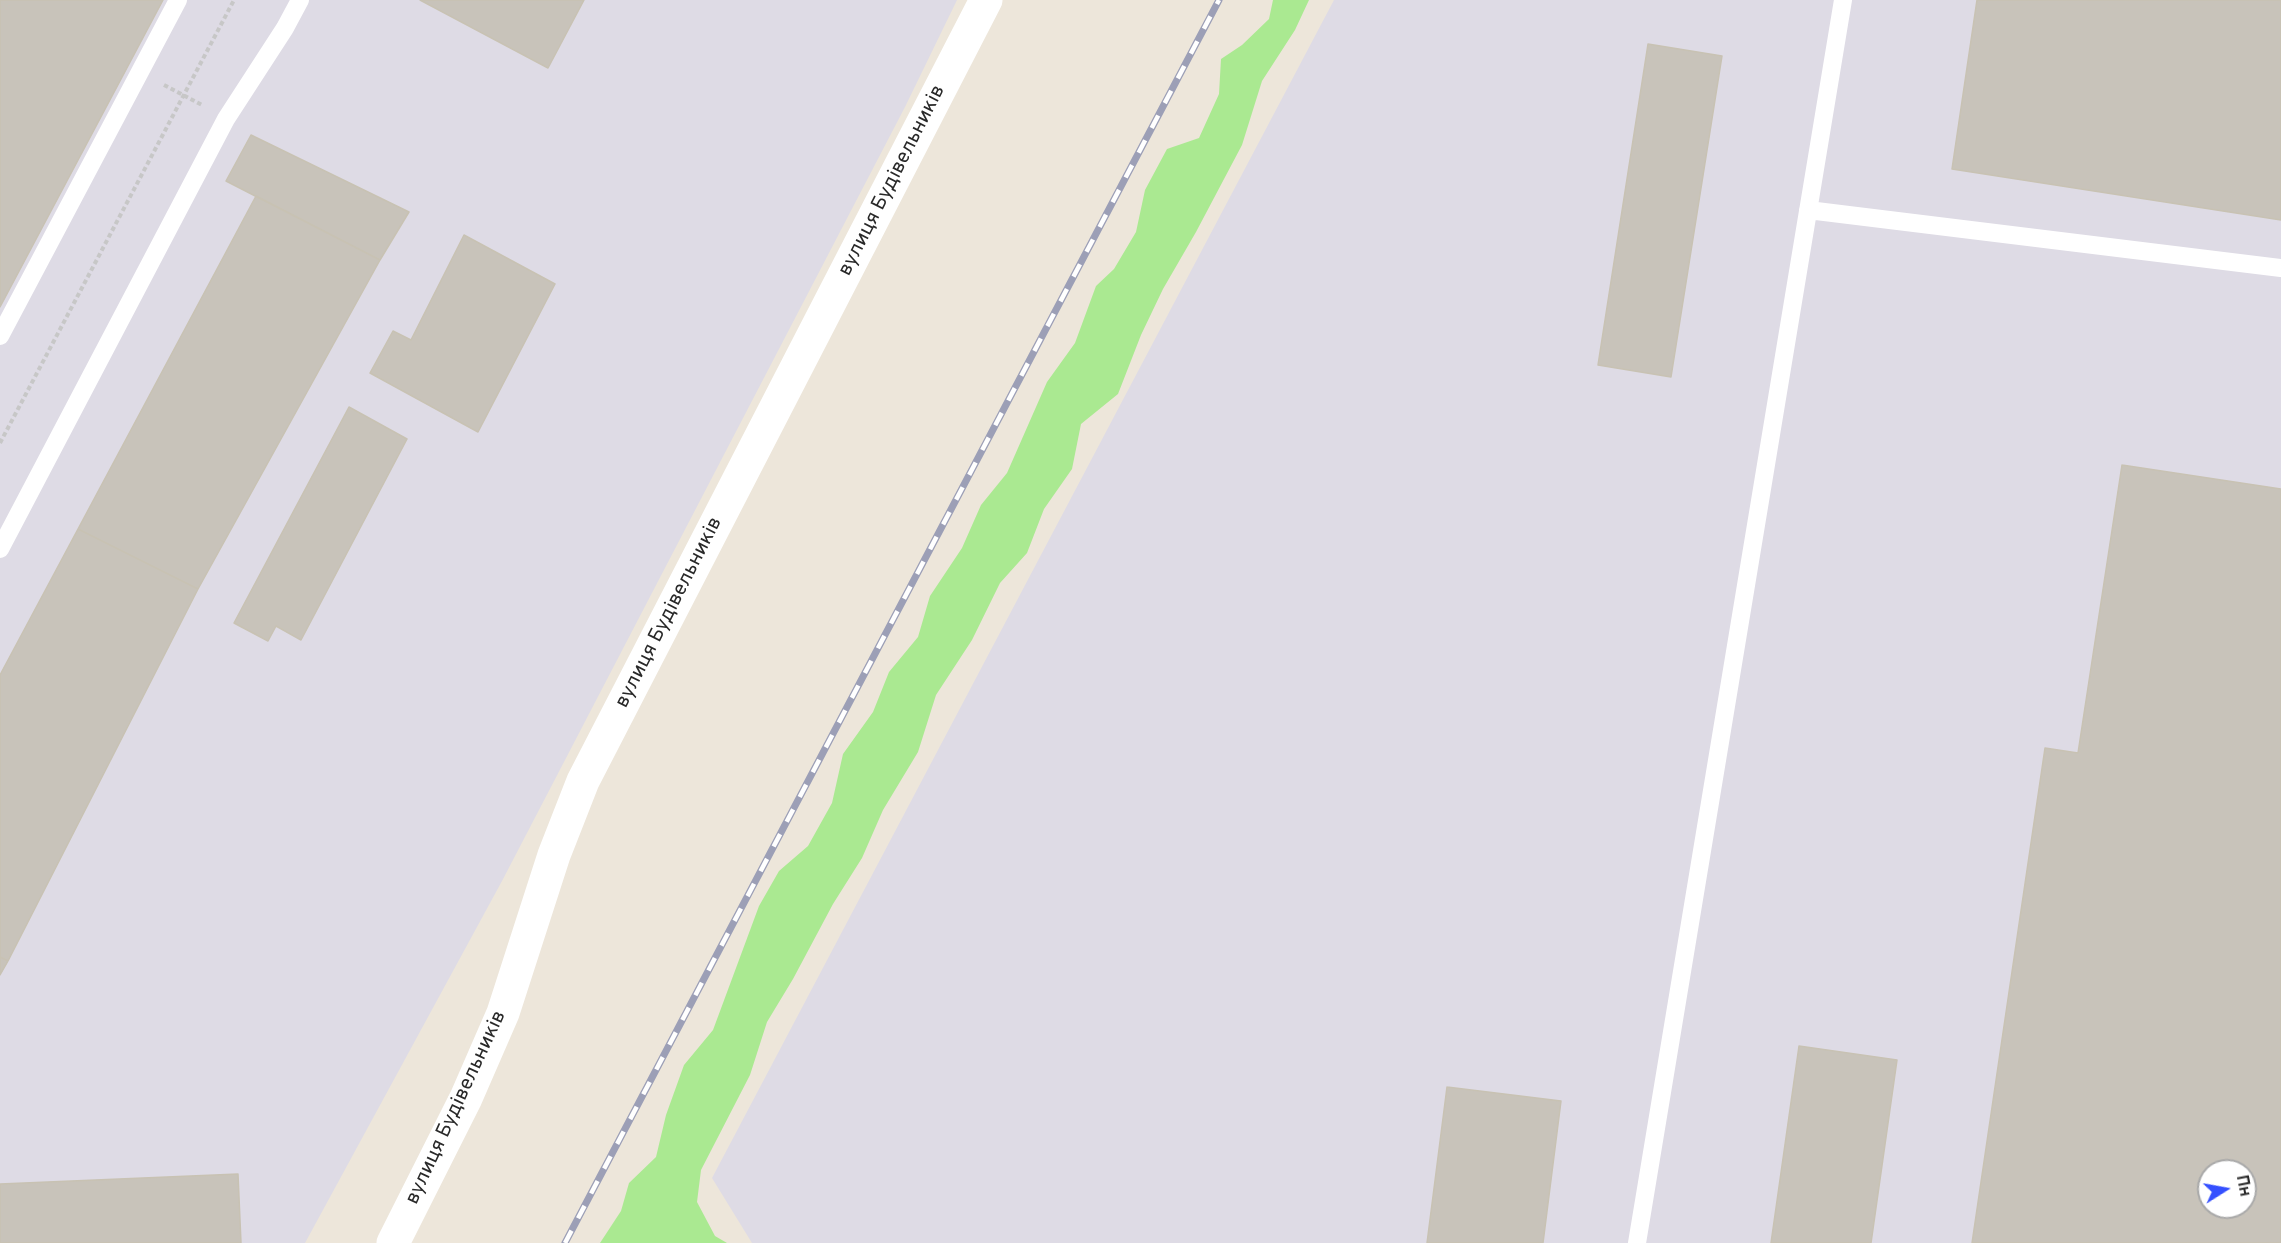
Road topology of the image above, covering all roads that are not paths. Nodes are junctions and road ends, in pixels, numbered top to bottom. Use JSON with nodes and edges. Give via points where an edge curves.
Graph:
{"nodes":[{"id":1,"x":178,"y":0,"type":"edge"},
{"id":2,"x":300,"y":0,"type":"edge"},
{"id":3,"x":986,"y":0,"type":"edge"},
{"id":4,"x":1843,"y":0,"type":"edge"},
{"id":5,"x":1808,"y":210,"type":"junction"},
{"id":6,"x":2281,"y":268,"type":"edge"},
{"id":7,"x":0,"y":336,"type":"edge"},
{"id":8,"x":0,"y":549,"type":"edge"},
{"id":9,"x":393,"y":1243,"type":"edge"},
{"id":10,"x":1637,"y":1243,"type":"edge"}],
"edges":[{"from":1,"to":7,"type":"lane"},
{"from":2,"to":8,"type":"lane","via":[[226,119]]},
{"from":3,"to":9,"type":"street","name":"вулиця Будівельників","via":[[583,781],[554,855],[503,1013],[466,1098]]},
{"from":4,"to":5,"type":"lane"},
{"from":5,"to":6,"type":"lane"},
{"from":5,"to":10,"type":"lane"}]}
